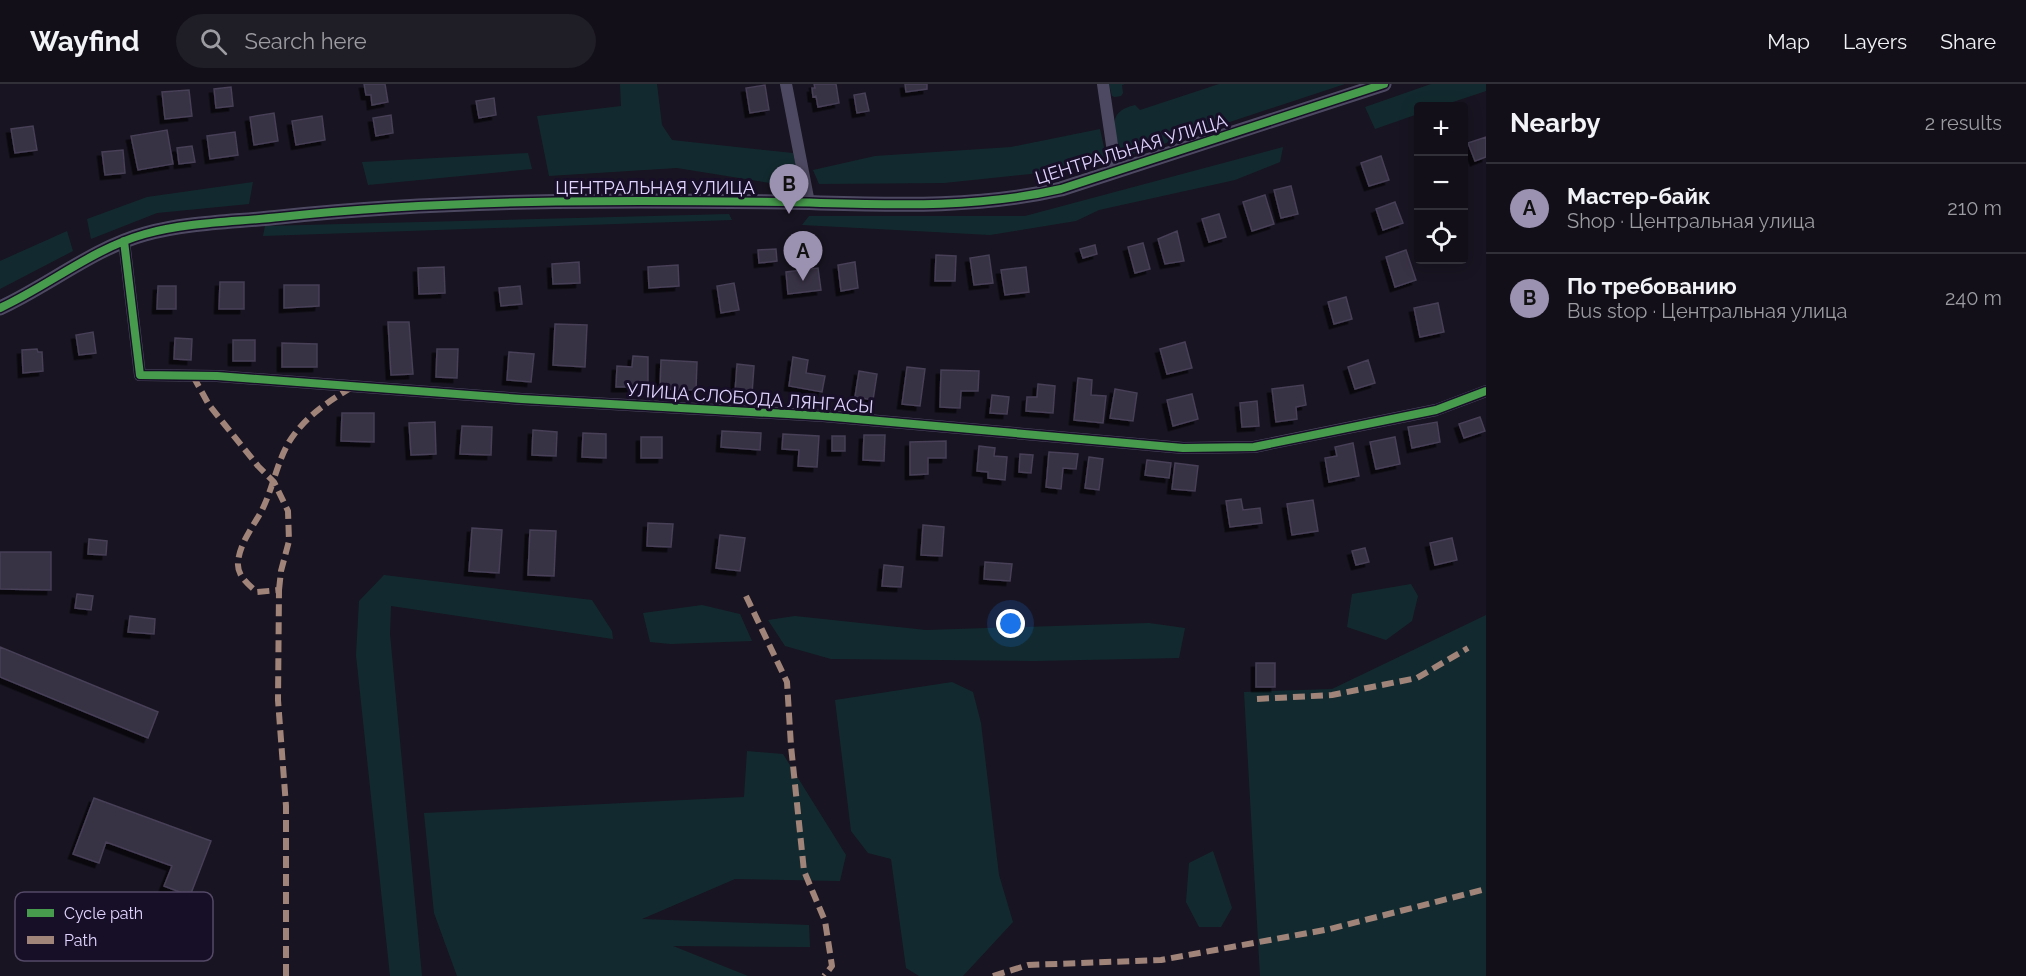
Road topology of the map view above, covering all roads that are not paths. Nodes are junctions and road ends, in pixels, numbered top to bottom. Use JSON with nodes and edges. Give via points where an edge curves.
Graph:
{"nodes":[{"id":1,"x":786,"y":84,"type":"edge"},
{"id":2,"x":1103,"y":84,"type":"edge"},
{"id":3,"x":1384,"y":84,"type":"edge"},
{"id":4,"x":1116,"y":172,"type":"junction"},
{"id":5,"x":808,"y":203,"type":"junction"},
{"id":6,"x":124,"y":241,"type":"junction"},
{"id":7,"x":0,"y":308,"type":"edge"},
{"id":8,"x":1486,"y":390,"type":"edge"}],
"edges":[{"from":1,"to":5,"type":"street"},
{"from":2,"to":4,"type":"street"},
{"from":3,"to":4,"type":"street","name":"ЦЕНТРАЛЬНАЯ УЛИЦА"},
{"from":4,"to":5,"type":"street","name":"ЦЕНТРАЛЬНАЯ УЛИЦА","via":[[1024,198],[912,205]]},
{"from":5,"to":6,"type":"street","name":"ЦЕНТРАЛЬНАЯ УЛИЦА","via":[[558,201],[361,208],[182,227]]},
{"from":6,"to":7,"type":"street","name":"ЦЕНТРАЛЬНАЯ УЛИЦА"},
{"from":6,"to":8,"type":"street","name":"УЛИЦА СЛОБОДА ЛЯНГАСЫ","via":[[140,375],[217,376],[823,416],[1183,448],[1254,447],[1436,410]]}]}
